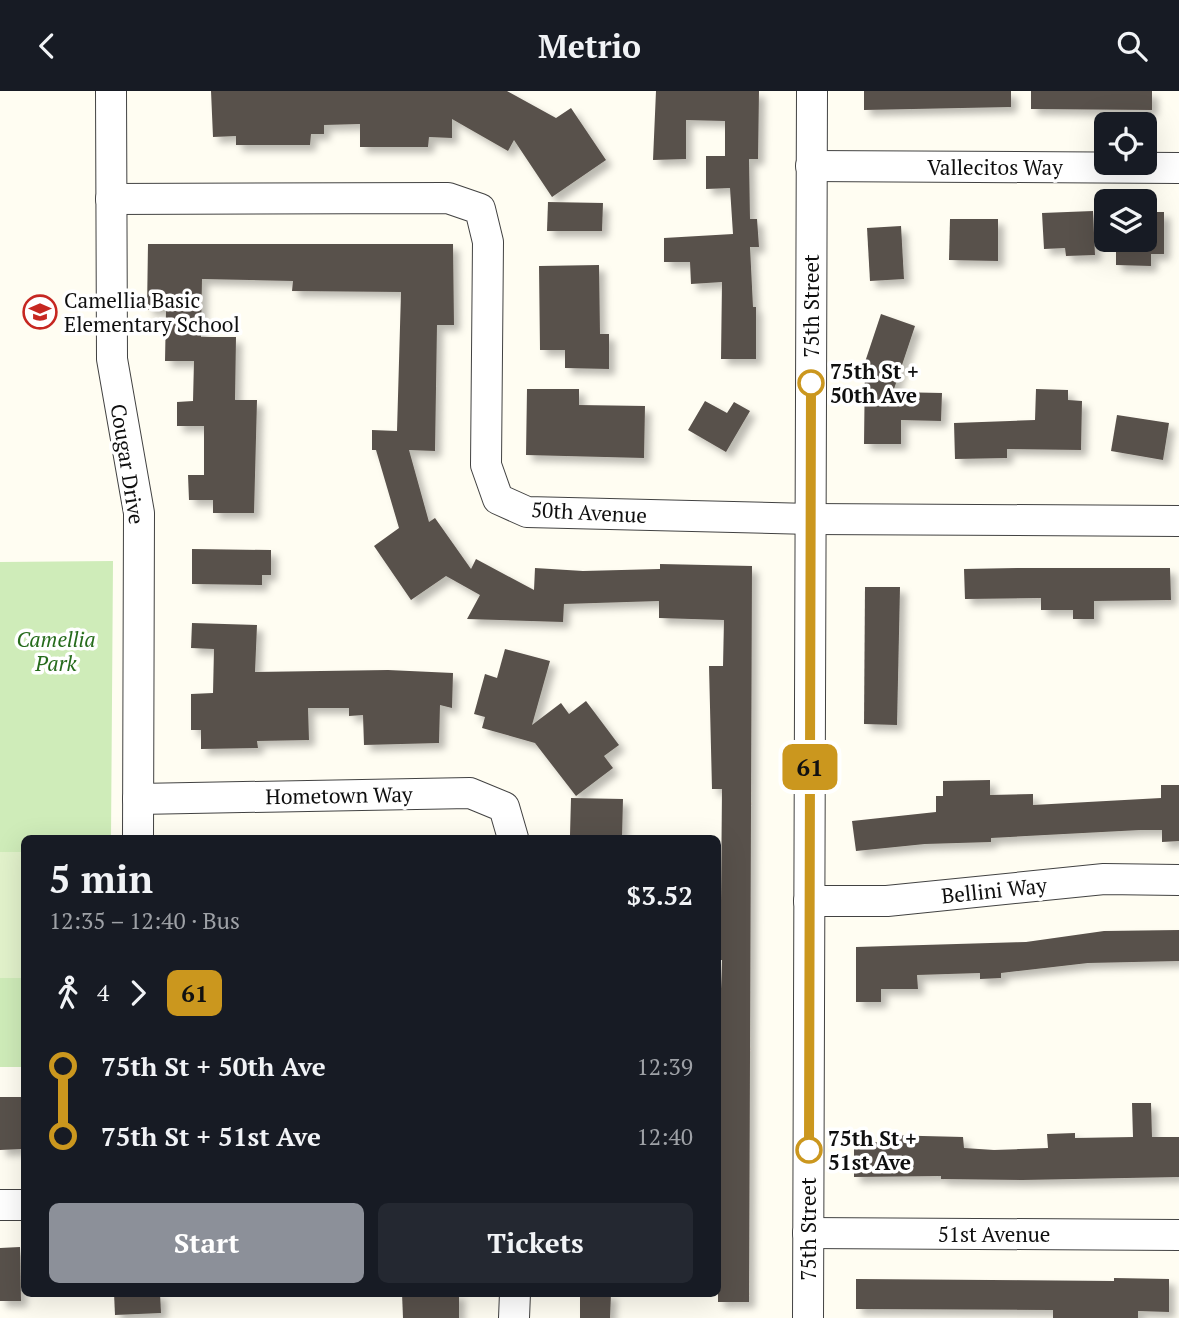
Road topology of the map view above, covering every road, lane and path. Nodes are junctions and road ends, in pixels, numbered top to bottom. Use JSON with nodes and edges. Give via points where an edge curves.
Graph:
{"nodes":[{"id":1,"x":111,"y":91,"type":"edge"},
{"id":2,"x":811,"y":91,"type":"edge"},
{"id":3,"x":811,"y":166,"type":"junction"},
{"id":4,"x":1179,"y":167,"type":"edge"},
{"id":5,"x":111,"y":199,"type":"junction"},
{"id":6,"x":811,"y":519,"type":"junction"},
{"id":7,"x":1179,"y":521,"type":"edge"},
{"id":8,"x":138,"y":799,"type":"junction"},
{"id":9,"x":138,"y":835,"type":"edge"},
{"id":10,"x":512,"y":835,"type":"edge"},
{"id":11,"x":1179,"y":880,"type":"edge"},
{"id":12,"x":809,"y":901,"type":"junction"},
{"id":13,"x":0,"y":1205,"type":"edge"},
{"id":14,"x":21,"y":1205,"type":"edge"},
{"id":15,"x":808,"y":1233,"type":"junction"},
{"id":16,"x":1179,"y":1235,"type":"edge"},
{"id":17,"x":515,"y":1297,"type":"edge"},
{"id":18,"x":514,"y":1318,"type":"edge"},
{"id":19,"x":808,"y":1318,"type":"edge"}],
"edges":[{"from":1,"to":5,"type":"street","name":"Cougar Drive"},
{"from":2,"to":3,"type":"street","name":"75th Street"},
{"from":3,"to":4,"type":"street","name":"Vallecitos Way"},
{"from":3,"to":6,"type":"street","name":"75th Street"},
{"from":5,"to":6,"type":"street","name":"50th Avenue","via":[[448,198],[480,209],[488,242],[486,465],[498,499],[527,512]]},
{"from":5,"to":8,"type":"street","name":"Cougar Drive","via":[[112,359],[139,513]]},
{"from":6,"to":7,"type":"street","name":"50th Avenue"},
{"from":6,"to":12,"type":"street","name":"75th Street"},
{"from":8,"to":9,"type":"street","name":"Cougar Drive"},
{"from":8,"to":10,"type":"street","name":"Hometown Way","via":[[470,793],[504,807]]},
{"from":11,"to":12,"type":"street","name":"Bellini Way","via":[[1104,879],[887,901]]},
{"from":12,"to":15,"type":"street","name":"75th Street"},
{"from":13,"to":14,"type":"street"},
{"from":15,"to":16,"type":"street","name":"51st Avenue"},
{"from":15,"to":19,"type":"street","name":"75th Street"},
{"from":17,"to":18,"type":"street"}]}
